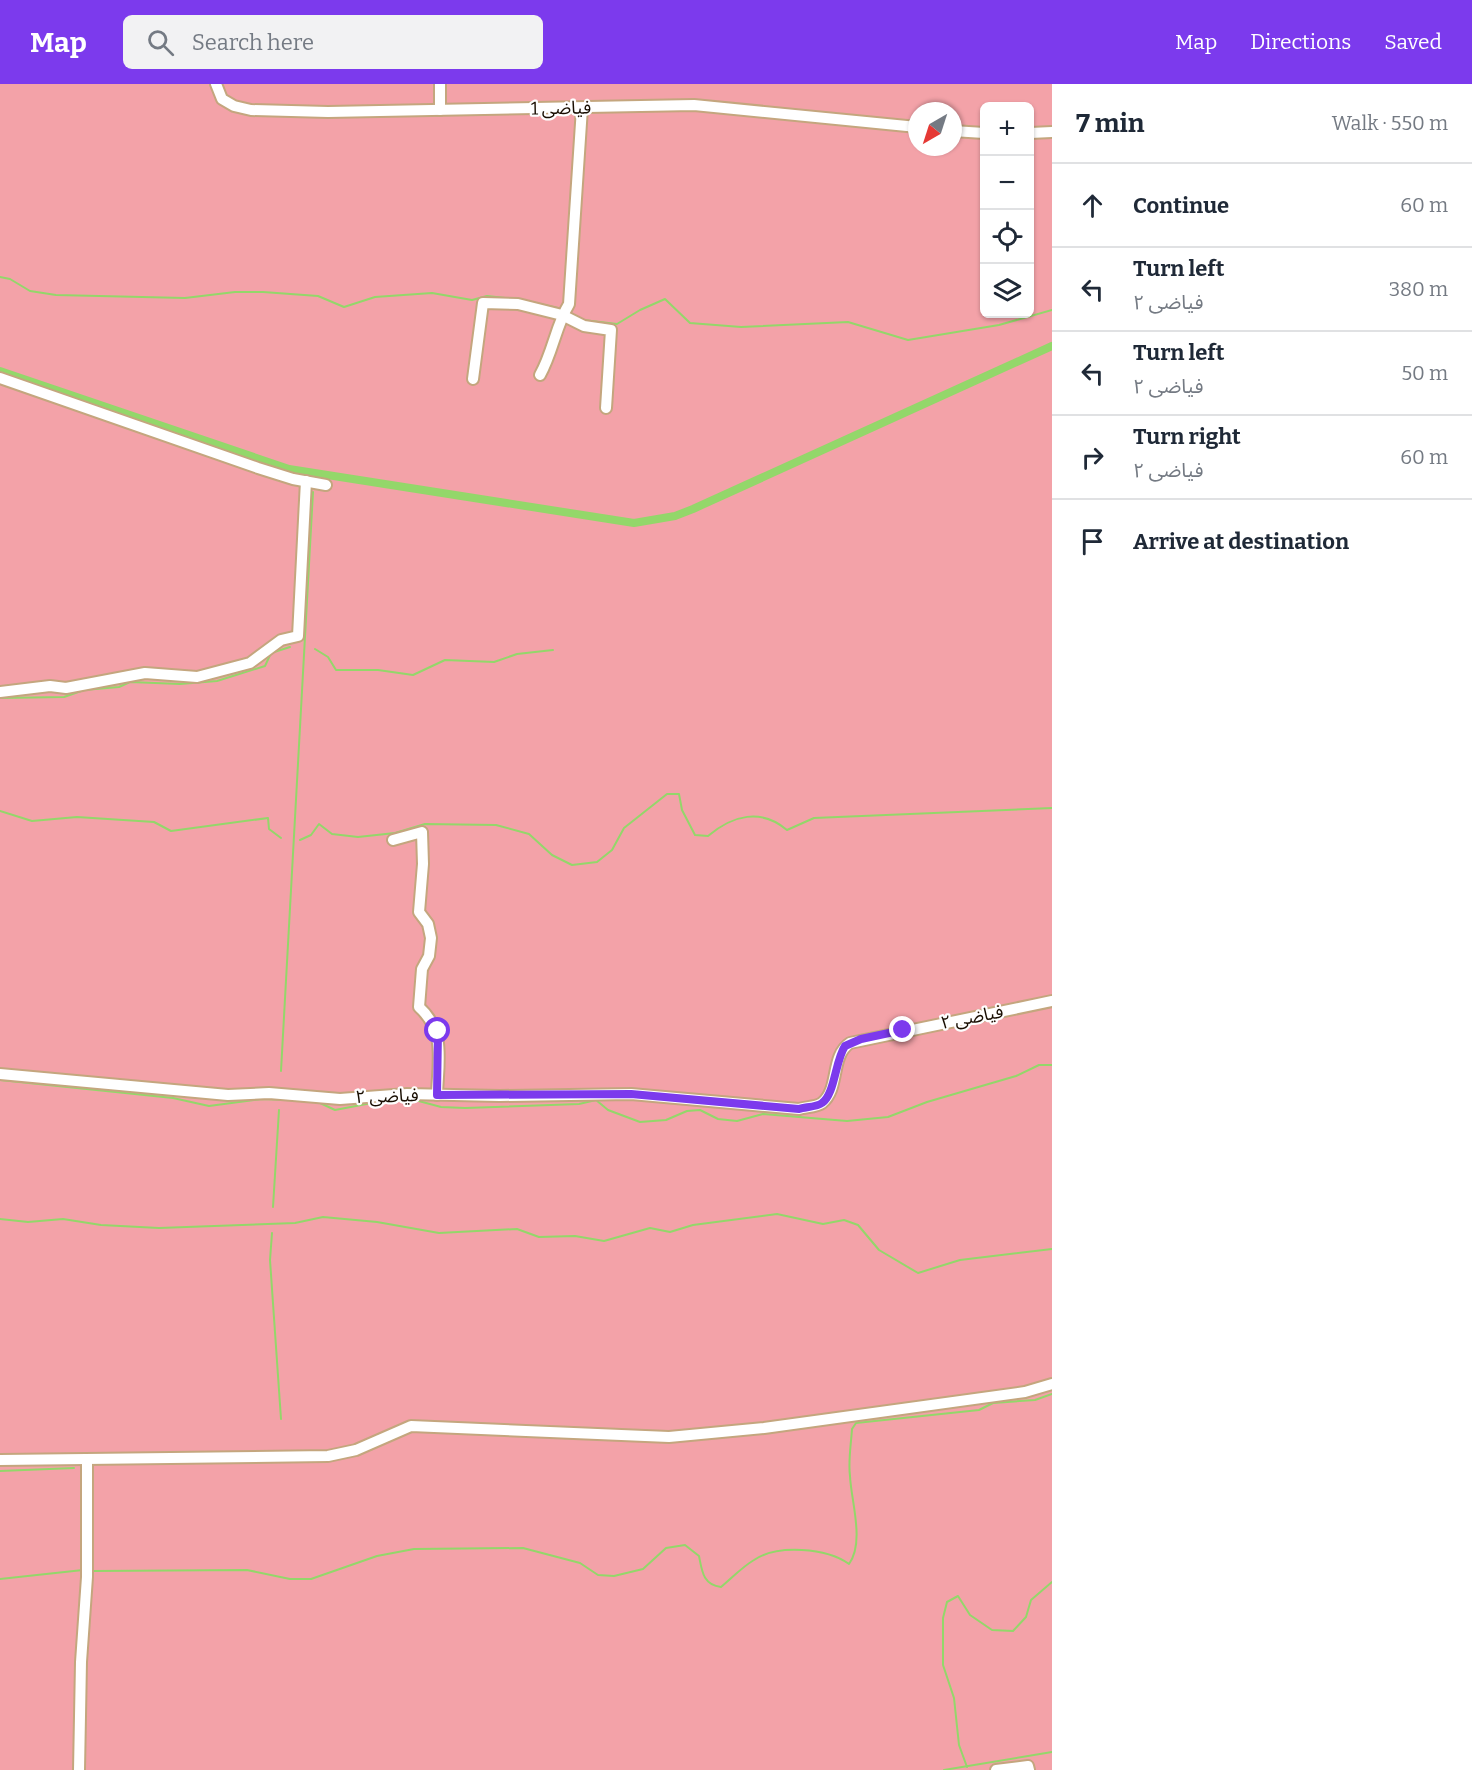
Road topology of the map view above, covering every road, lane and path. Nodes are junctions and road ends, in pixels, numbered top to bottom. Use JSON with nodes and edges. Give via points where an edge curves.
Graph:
{"nodes":[{"id":1,"x":216,"y":84,"type":"edge"},
{"id":2,"x":440,"y":84,"type":"edge"},
{"id":3,"x":582,"y":108,"type":"junction"},
{"id":4,"x":440,"y":110,"type":"junction"},
{"id":5,"x":908,"y":126,"type":"edge"},
{"id":6,"x":962,"y":132,"type":"edge"},
{"id":7,"x":1052,"y":132,"type":"edge"},
{"id":8,"x":980,"y":133,"type":"edge"},
{"id":9,"x":1034,"y":133,"type":"edge"},
{"id":10,"x":564,"y":312,"type":"junction"},
{"id":11,"x":540,"y":375,"type":"dead end"},
{"id":12,"x":0,"y":378,"type":"edge"},
{"id":13,"x":472,"y":379,"type":"dead end"},
{"id":14,"x":606,"y":408,"type":"dead end"},
{"id":15,"x":306,"y":481,"type":"junction"},
{"id":16,"x":326,"y":485,"type":"dead end"},
{"id":17,"x":0,"y":692,"type":"edge"},
{"id":18,"x":393,"y":840,"type":"dead end"},
{"id":19,"x":1052,"y":1001,"type":"edge"},
{"id":20,"x":0,"y":1074,"type":"edge"},
{"id":21,"x":437,"y":1095,"type":"junction"},
{"id":22,"x":1052,"y":1384,"type":"edge"},
{"id":23,"x":87,"y":1459,"type":"junction"},
{"id":24,"x":0,"y":1460,"type":"edge"},
{"id":25,"x":78,"y":1770,"type":"edge"},
{"id":26,"x":996,"y":1770,"type":"edge"},
{"id":27,"x":1029,"y":1770,"type":"edge"}],
"edges":[{"from":1,"to":4,"type":"street","name":"فیاضی 1","via":[[222,99],[251,110]]},
{"from":2,"to":4,"type":"street"},
{"from":3,"to":4,"type":"street","name":"فیاضی 1"},
{"from":3,"to":5,"type":"street","name":"فیاضی 1","via":[[694,105]]},
{"from":3,"to":10,"type":"street","via":[[576,215]]},
{"from":6,"to":8,"type":"street"},
{"from":7,"to":9,"type":"street"},
{"from":10,"to":11,"type":"street","via":[[551,356]]},
{"from":10,"to":13,"type":"street","via":[[483,303]]},
{"from":10,"to":14,"type":"street","via":[[584,326],[611,330]]},
{"from":12,"to":15,"type":"street"},
{"from":15,"to":16,"type":"street"},
{"from":15,"to":17,"type":"street","via":[[298,636],[281,640],[250,663],[197,677],[145,674],[66,688]]},
{"from":18,"to":21,"type":"street","via":[[422,832],[419,912],[428,924],[431,938],[429,956],[422,969],[419,1007],[431,1017],[438,1031]]},
{"from":19,"to":21,"type":"street","name":"فیاضی ۲","via":[[850,1042],[841,1052],[830,1093],[821,1104],[799,1109],[631,1094]]},
{"from":20,"to":21,"type":"street","name":"فیاضی ۲","via":[[228,1095],[269,1093],[340,1099]]},
{"from":22,"to":23,"type":"street","via":[[1025,1392],[669,1437],[411,1426],[356,1450],[328,1456]]},
{"from":23,"to":24,"type":"street"},
{"from":23,"to":25,"type":"street","via":[[87,1570]]},
{"from":26,"to":27,"type":"street","via":[[1028,1766]]}]}
